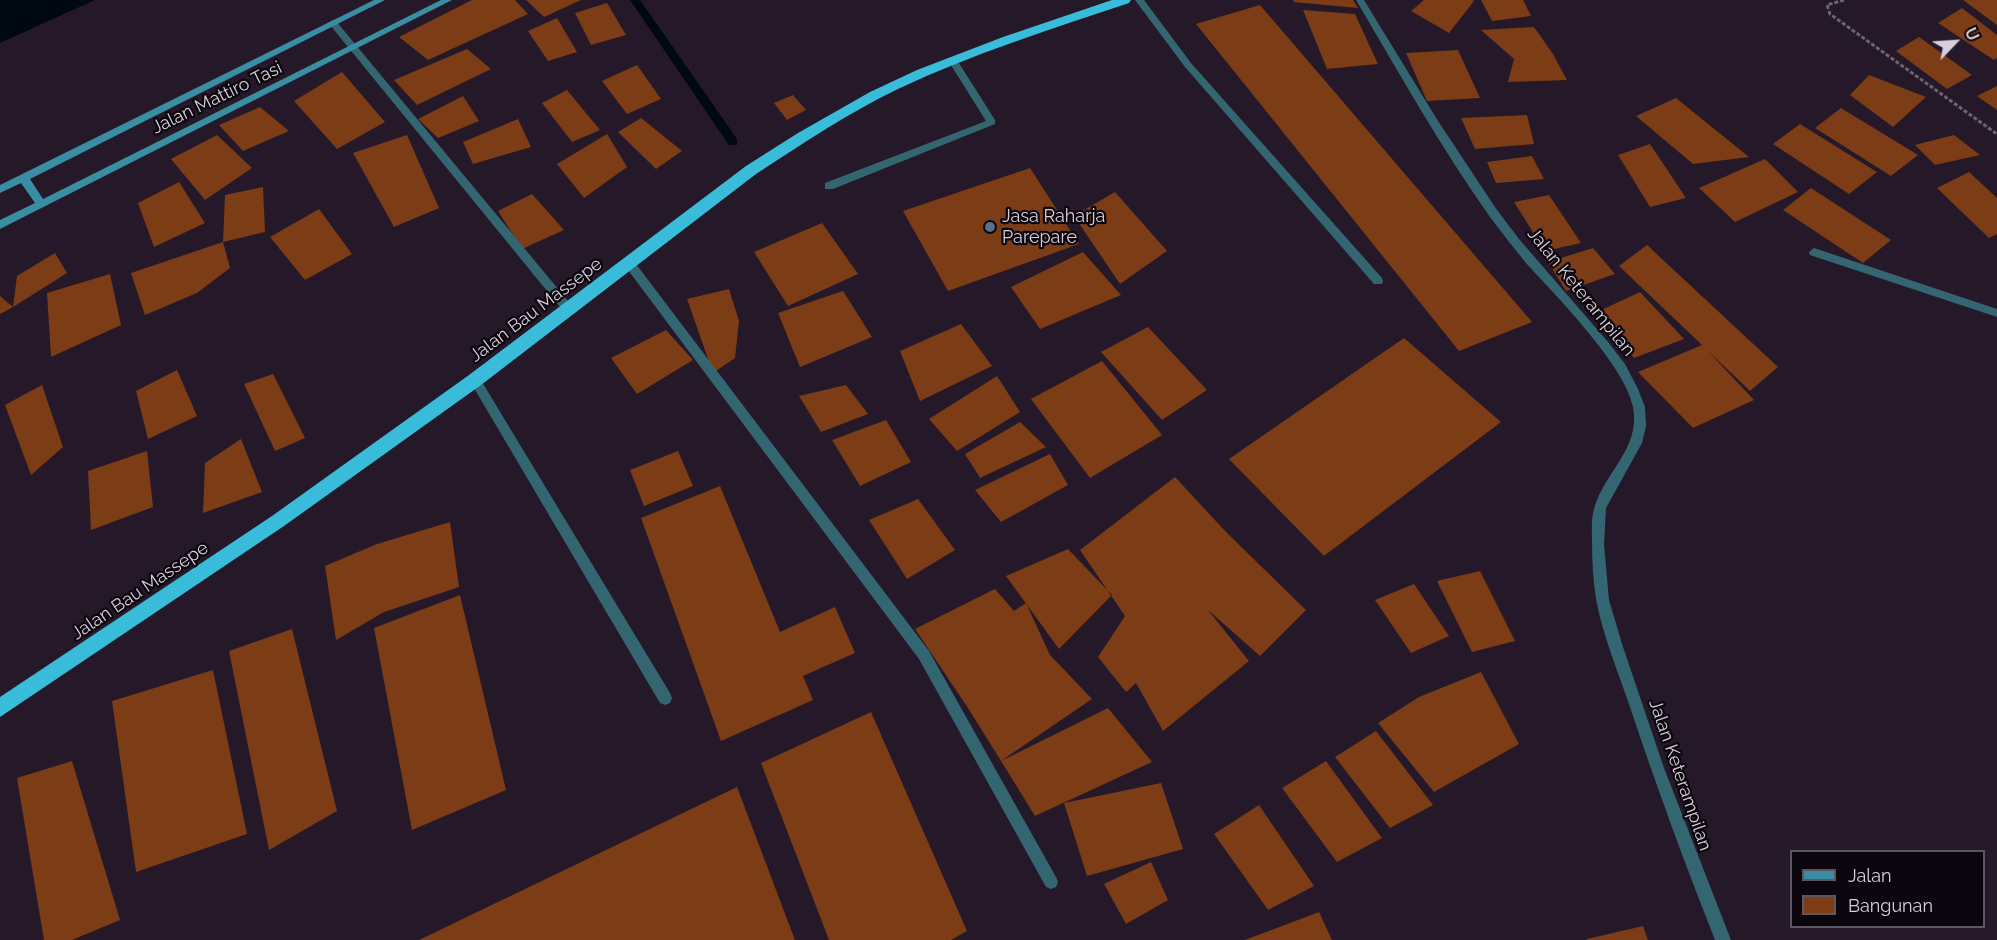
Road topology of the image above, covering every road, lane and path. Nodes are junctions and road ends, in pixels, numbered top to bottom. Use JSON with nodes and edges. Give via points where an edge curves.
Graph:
{"nodes":[{"id":1,"x":381,"y":0,"type":"edge"},
{"id":2,"x":448,"y":0,"type":"edge"},
{"id":3,"x":1125,"y":0,"type":"edge"},
{"id":4,"x":1139,"y":0,"type":"edge"},
{"id":5,"x":1360,"y":0,"type":"edge"},
{"id":6,"x":1844,"y":0,"type":"edge"},
{"id":7,"x":333,"y":23,"type":"junction"},
{"id":8,"x":353,"y":49,"type":"junction"},
{"id":9,"x":954,"y":62,"type":"junction"},
{"id":10,"x":1997,"y":134,"type":"edge"},
{"id":11,"x":23,"y":177,"type":"junction"},
{"id":12,"x":829,"y":186,"type":"dead end"},
{"id":13,"x":0,"y":189,"type":"edge"},
{"id":14,"x":41,"y":204,"type":"junction"},
{"id":15,"x":0,"y":225,"type":"edge"},
{"id":16,"x":1814,"y":252,"type":"dead end"},
{"id":17,"x":629,"y":263,"type":"junction"},
{"id":18,"x":1378,"y":281,"type":"dead end"},
{"id":19,"x":569,"y":310,"type":"junction"},
{"id":20,"x":1997,"y":313,"type":"edge"},
{"id":21,"x":476,"y":380,"type":"junction"},
{"id":22,"x":665,"y":698,"type":"dead end"},
{"id":23,"x":0,"y":708,"type":"edge"},
{"id":24,"x":1051,"y":882,"type":"dead end"},
{"id":25,"x":1723,"y":940,"type":"edge"}],
"edges":[{"from":1,"to":7,"type":"main road","name":"Jalan Mattiro Tasi"},
{"from":2,"to":8,"type":"main road","name":"Jalan Mattiro Tasi"},
{"from":3,"to":9,"type":"highway","name":"Jalan Bau Massepe","via":[[1022,34]]},
{"from":4,"to":18,"type":"street","via":[[1188,65]]},
{"from":5,"to":25,"type":"street","name":"Jalan Keterampilan","via":[[1444,141],[1515,241],[1600,341],[1624,374],[1639,406],[1640,437],[1602,501],[1598,521],[1604,606],[1657,768]]},
{"from":6,"to":10,"type":"path","via":[[1827,5],[1830,14]]},
{"from":7,"to":8,"type":"street"},
{"from":7,"to":11,"type":"main road","name":"Jalan Mattiro Tasi"},
{"from":8,"to":14,"type":"main road","name":"Jalan Mattiro Tasi"},
{"from":8,"to":19,"type":"street"},
{"from":9,"to":12,"type":"street","via":[[992,122]]},
{"from":9,"to":17,"type":"highway","name":"Jalan Bau Massepe","via":[[892,87],[792,143]]},
{"from":11,"to":13,"type":"main road","name":"Jalan Mattiro Tasi"},
{"from":11,"to":14,"type":"main road"},
{"from":14,"to":15,"type":"main road","name":"Jalan Mattiro Tasi"},
{"from":16,"to":20,"type":"street"},
{"from":17,"to":19,"type":"highway","name":"Jalan Bau Massepe"},
{"from":17,"to":24,"type":"street","via":[[924,655]]},
{"from":19,"to":21,"type":"highway","name":"Jalan Bau Massepe"},
{"from":21,"to":22,"type":"street"},
{"from":21,"to":23,"type":"highway","name":"Jalan Bau Massepe","via":[[278,521]]}]}
